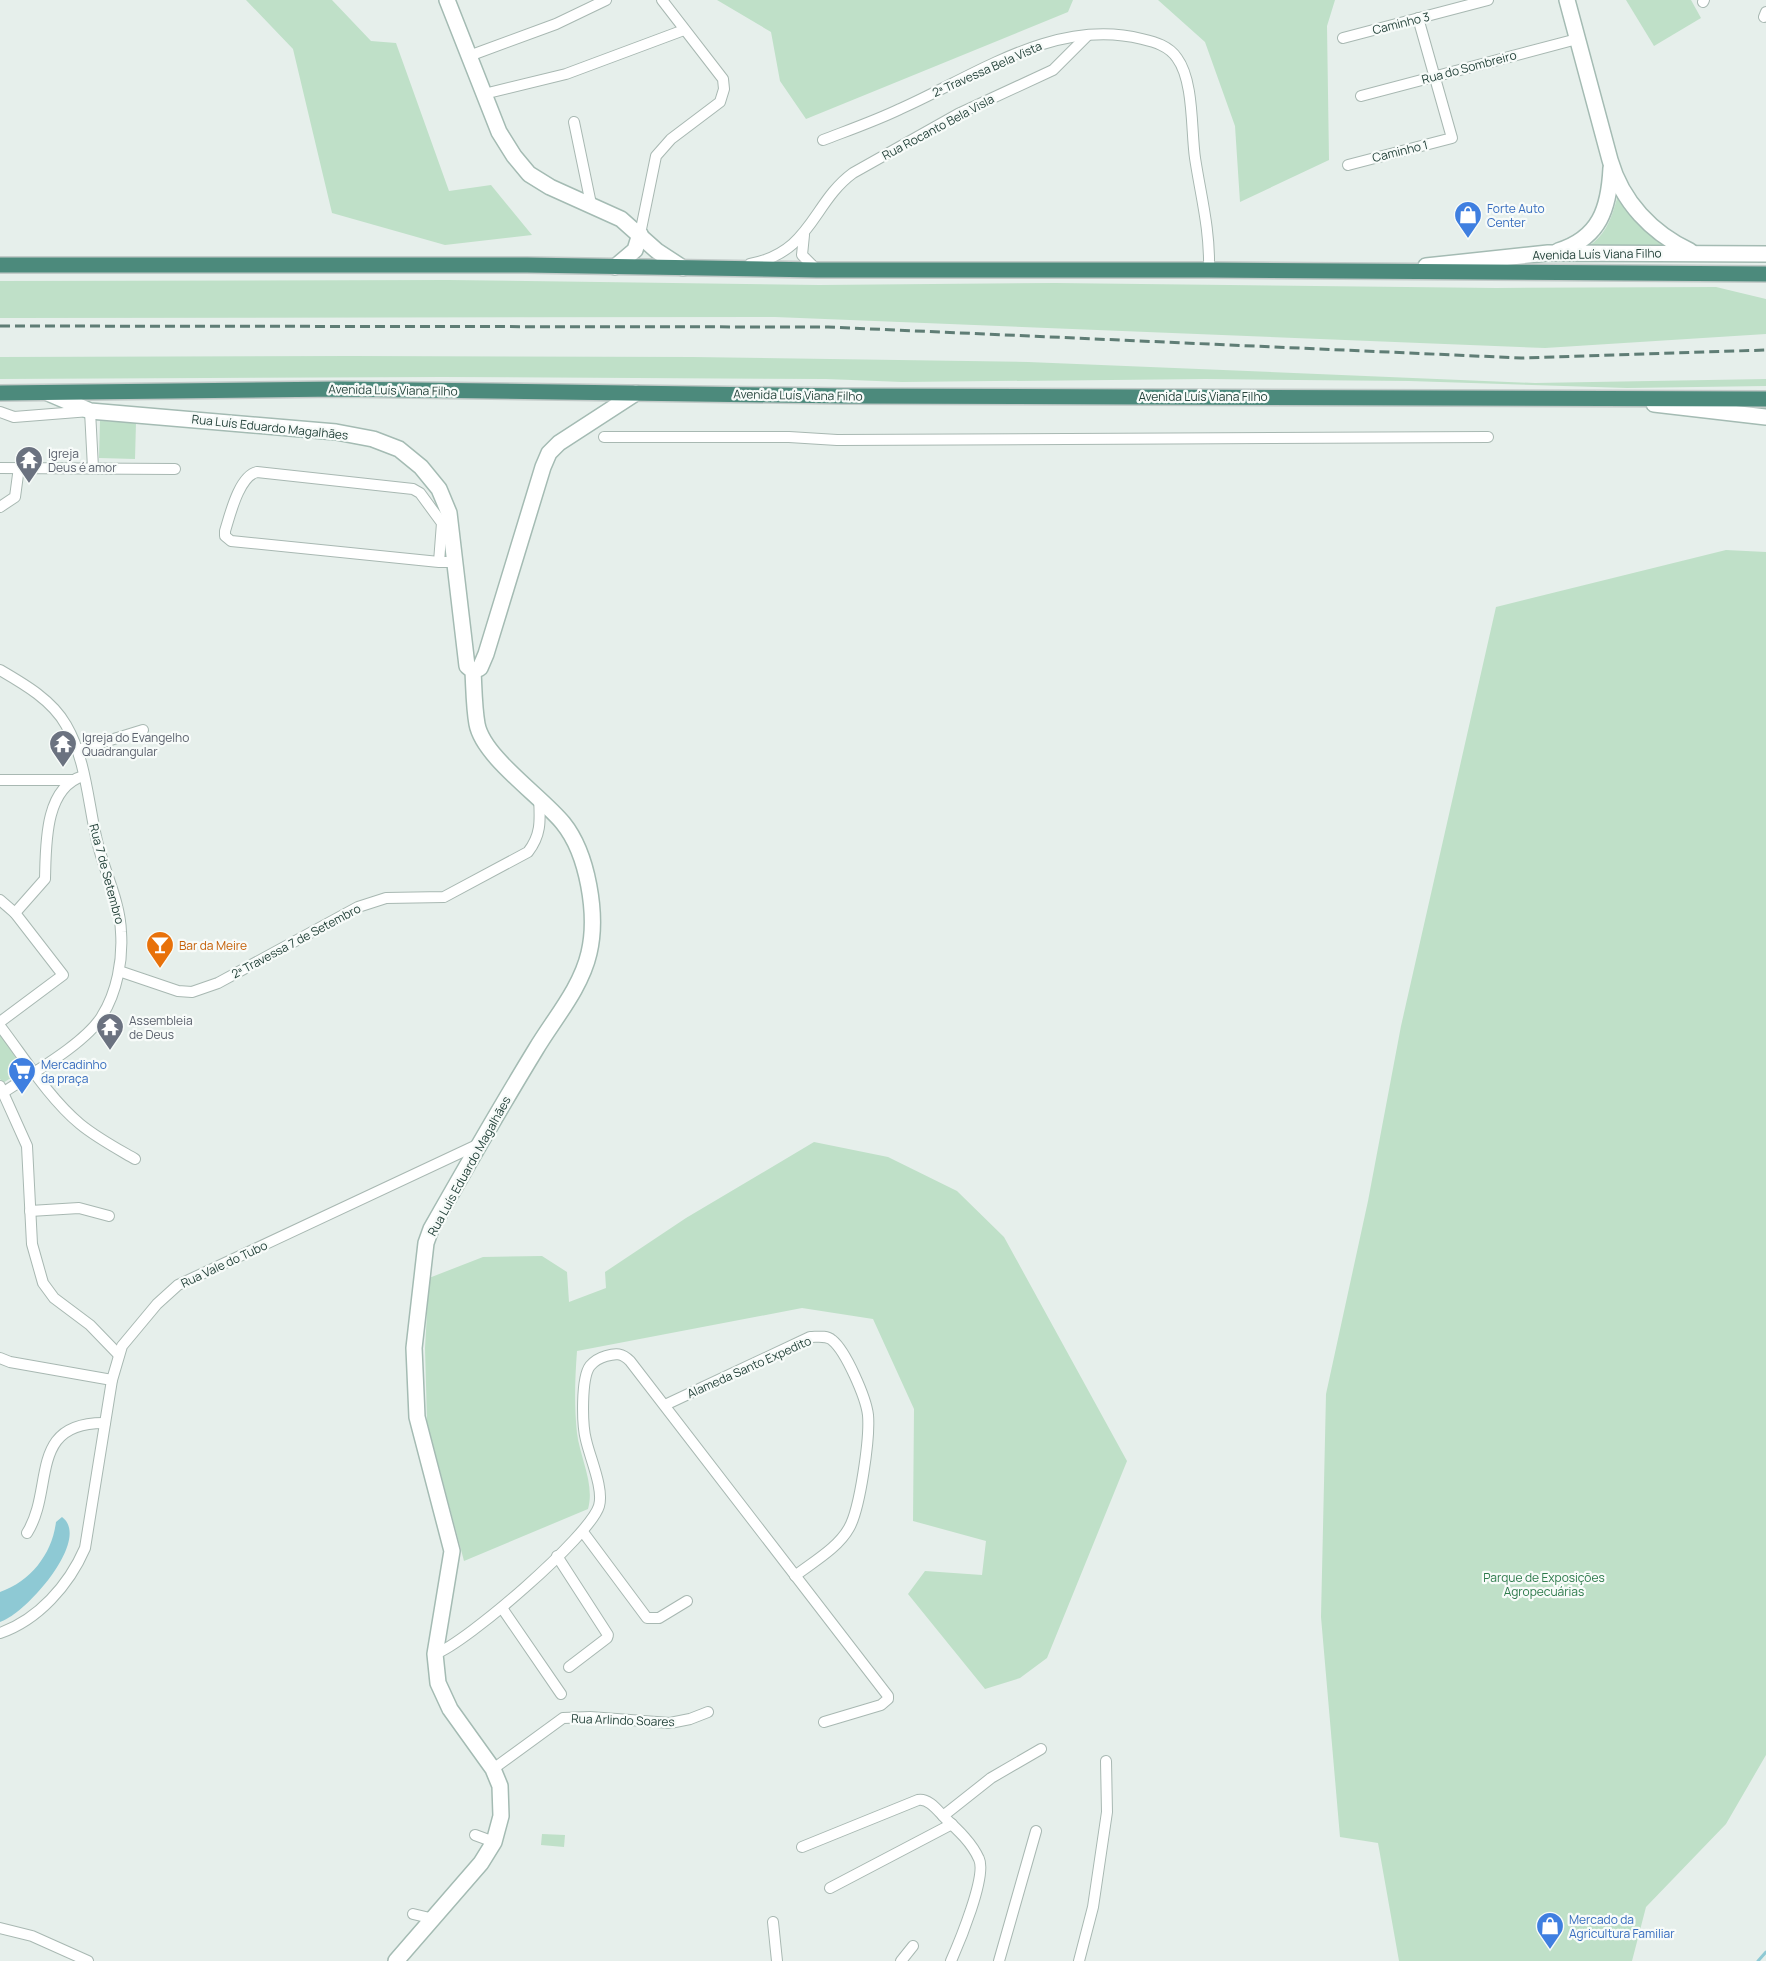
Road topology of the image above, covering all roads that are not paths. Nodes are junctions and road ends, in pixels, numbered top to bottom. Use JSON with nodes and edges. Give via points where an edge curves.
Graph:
{"nodes":[{"id":1,"x":446,"y":0,"type":"edge"},
{"id":2,"x":606,"y":0,"type":"edge"},
{"id":3,"x":662,"y":0,"type":"edge"},
{"id":4,"x":1488,"y":0,"type":"edge"},
{"id":5,"x":1567,"y":0,"type":"edge"},
{"id":6,"x":1418,"y":18,"type":"junction"},
{"id":7,"x":684,"y":30,"type":"junction"},
{"id":8,"x":1088,"y":36,"type":"junction"},
{"id":9,"x":1343,"y":38,"type":"dead end"},
{"id":10,"x":1577,"y":39,"type":"junction"},
{"id":11,"x":469,"y":56,"type":"junction"},
{"id":12,"x":1435,"y":76,"type":"junction"},
{"id":13,"x":484,"y":94,"type":"junction"},
{"id":14,"x":1362,"y":96,"type":"dead end"},
{"id":15,"x":574,"y":122,"type":"dead end"},
{"id":16,"x":823,"y":140,"type":"dead end"},
{"id":17,"x":1611,"y":164,"type":"junction"},
{"id":18,"x":1348,"y":165,"type":"dead end"},
{"id":19,"x":591,"y":204,"type":"junction"},
{"id":20,"x":640,"y":234,"type":"junction"},
{"id":21,"x":804,"y":235,"type":"junction"},
{"id":22,"x":1548,"y":253,"type":"junction"},
{"id":23,"x":1694,"y":253,"type":"junction"},
{"id":24,"x":1766,"y":254,"type":"edge"},
{"id":25,"x":0,"y":265,"type":"edge"},
{"id":26,"x":615,"y":266,"type":"junction"},
{"id":27,"x":683,"y":268,"type":"junction"},
{"id":28,"x":727,"y":269,"type":"junction"},
{"id":29,"x":817,"y":270,"type":"junction"},
{"id":30,"x":1209,"y":270,"type":"junction"},
{"id":31,"x":1369,"y":272,"type":"junction"},
{"id":32,"x":1766,"y":274,"type":"edge"},
{"id":33,"x":0,"y":393,"type":"edge"},
{"id":34,"x":48,"y":393,"type":"junction"},
{"id":35,"x":636,"y":393,"type":"junction"},
{"id":36,"x":1596,"y":397,"type":"junction"},
{"id":37,"x":1766,"y":399,"type":"edge"},
{"id":38,"x":90,"y":411,"type":"junction"},
{"id":39,"x":0,"y":412,"type":"edge"},
{"id":40,"x":1766,"y":417,"type":"edge"},
{"id":41,"x":589,"y":423,"type":"junction"},
{"id":42,"x":1488,"y":437,"type":"dead end"},
{"id":43,"x":19,"y":467,"type":"junction"},
{"id":44,"x":0,"y":468,"type":"edge"},
{"id":45,"x":92,"y":468,"type":"junction"},
{"id":46,"x":175,"y":469,"type":"dead end"},
{"id":47,"x":0,"y":508,"type":"edge"},
{"id":48,"x":439,"y":562,"type":"junction"},
{"id":49,"x":454,"y":562,"type":"junction"},
{"id":50,"x":0,"y":670,"type":"edge"},
{"id":51,"x":473,"y":672,"type":"junction"},
{"id":52,"x":143,"y":730,"type":"dead end"},
{"id":53,"x":78,"y":750,"type":"junction"},
{"id":54,"x":83,"y":776,"type":"junction"},
{"id":55,"x":0,"y":780,"type":"edge"},
{"id":56,"x":72,"y":780,"type":"junction"},
{"id":57,"x":538,"y":796,"type":"junction"},
{"id":58,"x":0,"y":900,"type":"edge"},
{"id":59,"x":14,"y":913,"type":"junction"},
{"id":60,"x":119,"y":971,"type":"junction"},
{"id":61,"x":0,"y":1022,"type":"edge"},
{"id":62,"x":0,"y":1026,"type":"edge"},
{"id":63,"x":34,"y":1071,"type":"junction"},
{"id":64,"x":2,"y":1089,"type":"edge"},
{"id":65,"x":479,"y":1144,"type":"junction"},
{"id":66,"x":135,"y":1159,"type":"dead end"},
{"id":67,"x":30,"y":1211,"type":"junction"},
{"id":68,"x":109,"y":1216,"type":"dead end"},
{"id":69,"x":119,"y":1355,"type":"junction"},
{"id":70,"x":5,"y":1360,"type":"edge"},
{"id":71,"x":0,"y":1367,"type":"edge"},
{"id":72,"x":112,"y":1380,"type":"junction"},
{"id":73,"x":665,"y":1406,"type":"junction"},
{"id":74,"x":106,"y":1423,"type":"junction"},
{"id":75,"x":583,"y":1532,"type":"junction"},
{"id":76,"x":27,"y":1533,"type":"dead end"},
{"id":77,"x":557,"y":1556,"type":"junction"},
{"id":78,"x":795,"y":1576,"type":"junction"},
{"id":79,"x":686,"y":1601,"type":"dead end"},
{"id":80,"x":502,"y":1608,"type":"junction"},
{"id":81,"x":0,"y":1633,"type":"edge"},
{"id":82,"x":435,"y":1654,"type":"junction"},
{"id":83,"x":569,"y":1667,"type":"dead end"},
{"id":84,"x":561,"y":1694,"type":"dead end"},
{"id":85,"x":708,"y":1712,"type":"dead end"},
{"id":86,"x":824,"y":1722,"type":"dead end"},
{"id":87,"x":1041,"y":1749,"type":"dead end"},
{"id":88,"x":1106,"y":1761,"type":"dead end"},
{"id":89,"x":493,"y":1769,"type":"junction"},
{"id":90,"x":944,"y":1816,"type":"junction"},
{"id":91,"x":952,"y":1824,"type":"junction"},
{"id":92,"x":1036,"y":1831,"type":"dead end"},
{"id":93,"x":475,"y":1836,"type":"dead end"},
{"id":94,"x":494,"y":1842,"type":"junction"},
{"id":95,"x":802,"y":1847,"type":"dead end"},
{"id":96,"x":830,"y":1888,"type":"dead end"},
{"id":97,"x":413,"y":1914,"type":"dead end"},
{"id":98,"x":434,"y":1919,"type":"junction"},
{"id":99,"x":773,"y":1922,"type":"dead end"},
{"id":100,"x":0,"y":1928,"type":"edge"},
{"id":101,"x":913,"y":1946,"type":"dead end"},
{"id":102,"x":88,"y":1961,"type":"edge"},
{"id":103,"x":396,"y":1961,"type":"edge"},
{"id":104,"x":778,"y":1961,"type":"edge"},
{"id":105,"x":901,"y":1961,"type":"edge"},
{"id":106,"x":951,"y":1961,"type":"edge"},
{"id":107,"x":998,"y":1961,"type":"edge"},
{"id":108,"x":1079,"y":1961,"type":"edge"}],
"edges":[{"from":1,"to":11,"type":"main road"},
{"from":2,"to":11,"type":"street","via":[[556,24]]},
{"from":3,"to":7,"type":"street"},
{"from":4,"to":6,"type":"street","name":"Caminho 3"},
{"from":5,"to":10,"type":"main road"},
{"from":6,"to":9,"type":"street","name":"Caminho 3"},
{"from":6,"to":12,"type":"street"},
{"from":7,"to":13,"type":"street","via":[[566,74]]},
{"from":7,"to":20,"type":"street","via":[[723,80],[723,97],[656,156]]},
{"from":8,"to":16,"type":"street","name":"2ª Travessa Bela Vista","via":[[1056,39],[1024,51],[899,110]]},
{"from":8,"to":21,"type":"street","name":"Rua Rocanto Bela Visla","via":[[1053,70],[958,114],[853,173],[840,184]]},
{"from":8,"to":30,"type":"street","name":"2ª Travessa Bela Vista","via":[[1129,35],[1169,49],[1178,58],[1188,88],[1195,157],[1210,234]]},
{"from":10,"to":12,"type":"street","name":"Rua do Sombreiro"},
{"from":10,"to":17,"type":"main road"},
{"from":11,"to":13,"type":"main road"},
{"from":12,"to":14,"type":"street","name":"Rua do Sombreiro"},
{"from":12,"to":18,"type":"street","name":"Caminho 1","via":[[1452,138]]},
{"from":13,"to":19,"type":"main road","via":[[499,132],[529,174],[550,187]]},
{"from":15,"to":19,"type":"street"},
{"from":17,"to":22,"type":"main road","via":[[1610,192],[1595,227],[1576,243]]},
{"from":17,"to":23,"type":"main road","via":[[1630,202],[1646,220],[1664,236]]},
{"from":19,"to":20,"type":"main road","via":[[621,219]]},
{"from":20,"to":26,"type":"main road","via":[[635,250]]},
{"from":20,"to":27,"type":"main road","via":[[657,251]]},
{"from":21,"to":28,"type":"street","name":"Rua Rocanto Bela Visla","via":[[771,258]]},
{"from":21,"to":29,"type":"street","via":[[802,255]]},
{"from":22,"to":23,"type":"main road","name":"Avenida Luís Viana Filho"},
{"from":22,"to":31,"type":"main road","name":"Avenida Luís Viana Filho"},
{"from":23,"to":24,"type":"main road","name":"Avenida Luís Viana Filho"},
{"from":25,"to":26,"type":"highway","name":"Avenida Luís Viana Filho"},
{"from":26,"to":27,"type":"highway","name":"Avenida Luís Viana Filho"},
{"from":27,"to":28,"type":"highway","name":"Avenida Luís Viana Filho"},
{"from":28,"to":29,"type":"highway","name":"Avenida Luís Viana Filho"},
{"from":29,"to":30,"type":"highway","name":"Avenida Luís Viana Filho"},
{"from":30,"to":31,"type":"highway","name":"Avenida Luís Viana Filho"},
{"from":31,"to":32,"type":"highway","name":"Avenida Luís Viana Filho"},
{"from":33,"to":34,"type":"highway","name":"Avenida Luís Viana Filho"},
{"from":34,"to":35,"type":"highway","name":"Avenida Luís Viana Filho","via":[[339,389]]},
{"from":34,"to":38,"type":"main road","name":"Rua Luís Eduardo Magalhães"},
{"from":35,"to":36,"type":"highway","name":"Avenida Luís Viana Filho"},
{"from":35,"to":41,"type":"main road"},
{"from":36,"to":37,"type":"highway","name":"Avenida Luís Viana Filho"},
{"from":36,"to":40,"type":"main road","name":"Avenida Luís Viana Filho"},
{"from":38,"to":39,"type":"street","via":[[14,417]]},
{"from":38,"to":45,"type":"street"},
{"from":38,"to":49,"type":"main road","name":"Rua Luís Eduardo Magalhães","via":[[336,432],[386,443],[410,457],[439,489],[449,513]]},
{"from":41,"to":42,"type":"street","via":[[609,436],[837,440]]},
{"from":41,"to":51,"type":"main road","via":[[559,442],[549,453],[486,654],[480,668]]},
{"from":43,"to":44,"type":"street"},
{"from":43,"to":45,"type":"street"},
{"from":43,"to":47,"type":"street","via":[[15,497]]},
{"from":45,"to":46,"type":"street"},
{"from":48,"to":48,"type":"street","via":[[231,541],[225,536],[225,531],[236,497],[247,478],[257,472],[413,489],[420,493],[442,523]]},
{"from":48,"to":49,"type":"street"},
{"from":49,"to":51,"type":"main road","name":"Rua Luís Eduardo Magalhães","via":[[467,666]]},
{"from":50,"to":53,"type":"street","name":"Rua 7 de Setembro","via":[[42,697],[66,725]]},
{"from":51,"to":57,"type":"main road","name":"Rua Luís Eduardo Magalhães","via":[[477,726],[482,739],[493,755]]},
{"from":52,"to":53,"type":"street"},
{"from":53,"to":54,"type":"street","name":"Rua 7 de Setembro"},
{"from":54,"to":56,"type":"street"},
{"from":54,"to":60,"type":"street","name":"Rua 7 de Setembro","via":[[97,841],[117,905],[121,931]]},
{"from":55,"to":56,"type":"street"},
{"from":56,"to":59,"type":"street","via":[[63,790],[47,826],[45,879]]},
{"from":57,"to":60,"type":"street","name":"2ª Travessa 7 de Setembro","via":[[540,828],[528,852],[444,896],[386,898],[365,904],[218,983],[192,992],[178,992]]},
{"from":57,"to":65,"type":"main road","name":"Rua Luís Eduardo Magalhães","via":[[576,841],[591,898],[593,931],[584,970]]},
{"from":58,"to":59,"type":"street"},
{"from":59,"to":61,"type":"street","via":[[63,975]]},
{"from":60,"to":63,"type":"street","name":"Rua 7 de Setembro","via":[[102,1016],[92,1029]]},
{"from":62,"to":63,"type":"street"},
{"from":63,"to":64,"type":"street","name":"Rua 7 de Setembro"},
{"from":63,"to":66,"type":"street","via":[[79,1123]]},
{"from":64,"to":67,"type":"street","via":[[27,1146]]},
{"from":65,"to":69,"type":"street","name":"Rua Vale do Tubo","via":[[178,1285],[151,1311]]},
{"from":65,"to":82,"type":"main road","name":"Rua Luís Eduardo Magalhães","via":[[426,1243],[414,1348],[417,1417],[452,1551]]},
{"from":67,"to":68,"type":"street","via":[[79,1208]]},
{"from":67,"to":69,"type":"street","via":[[32,1244],[43,1283],[54,1298],[90,1325]]},
{"from":69,"to":72,"type":"street","name":"Rua Vale do Tubo"},
{"from":70,"to":71,"type":"street"},
{"from":70,"to":72,"type":"street"},
{"from":72,"to":74,"type":"street","name":"Rua Vale do Tubo"},
{"from":73,"to":75,"type":"street","via":[[624,1355],[616,1353],[597,1358],[589,1367],[584,1428],[600,1499],[594,1517]]},
{"from":73,"to":78,"type":"street"},
{"from":73,"to":78,"type":"street","name":"Alameda Santo Expedito","via":[[810,1337],[833,1340],[846,1360],[868,1412],[864,1457],[849,1528],[835,1545]]},
{"from":74,"to":76,"type":"street","via":[[88,1423],[69,1430],[50,1450],[36,1512]]},
{"from":74,"to":81,"type":"street","name":"Rua Vale do Tubo","via":[[84,1548],[78,1563],[38,1613]]},
{"from":75,"to":77,"type":"street"},
{"from":75,"to":79,"type":"street","via":[[647,1618],[659,1618]]},
{"from":77,"to":80,"type":"street"},
{"from":77,"to":83,"type":"street","via":[[608,1634]]},
{"from":78,"to":86,"type":"street","via":[[888,1696],[882,1705]]},
{"from":80,"to":82,"type":"street","via":[[448,1650]]},
{"from":80,"to":84,"type":"street"},
{"from":82,"to":89,"type":"main road","name":"Rua Luís Eduardo Magalhães","via":[[438,1683],[450,1709]]},
{"from":85,"to":89,"type":"street","name":"Rua Arlindo Soares","via":[[670,1723],[563,1718]]},
{"from":87,"to":90,"type":"street","via":[[991,1778]]},
{"from":88,"to":108,"type":"street","via":[[1107,1812],[1093,1907]]},
{"from":89,"to":94,"type":"main road","name":"Rua Luís Eduardo Magalhães","via":[[505,1800]]},
{"from":90,"to":91,"type":"street"},
{"from":90,"to":95,"type":"street","via":[[928,1802],[918,1800]]},
{"from":91,"to":96,"type":"street"},
{"from":91,"to":106,"type":"street","via":[[970,1843],[981,1867],[963,1935]]},
{"from":92,"to":107,"type":"street"},
{"from":93,"to":94,"type":"street"},
{"from":94,"to":98,"type":"main road","name":"Rua Luís Eduardo Magalhães","via":[[481,1863]]},
{"from":97,"to":98,"type":"street"},
{"from":98,"to":103,"type":"main road","name":"Rua Luís Eduardo Magalhães"},
{"from":99,"to":104,"type":"street"},
{"from":100,"to":102,"type":"street","via":[[32,1936]]},
{"from":101,"to":105,"type":"street"}]}
